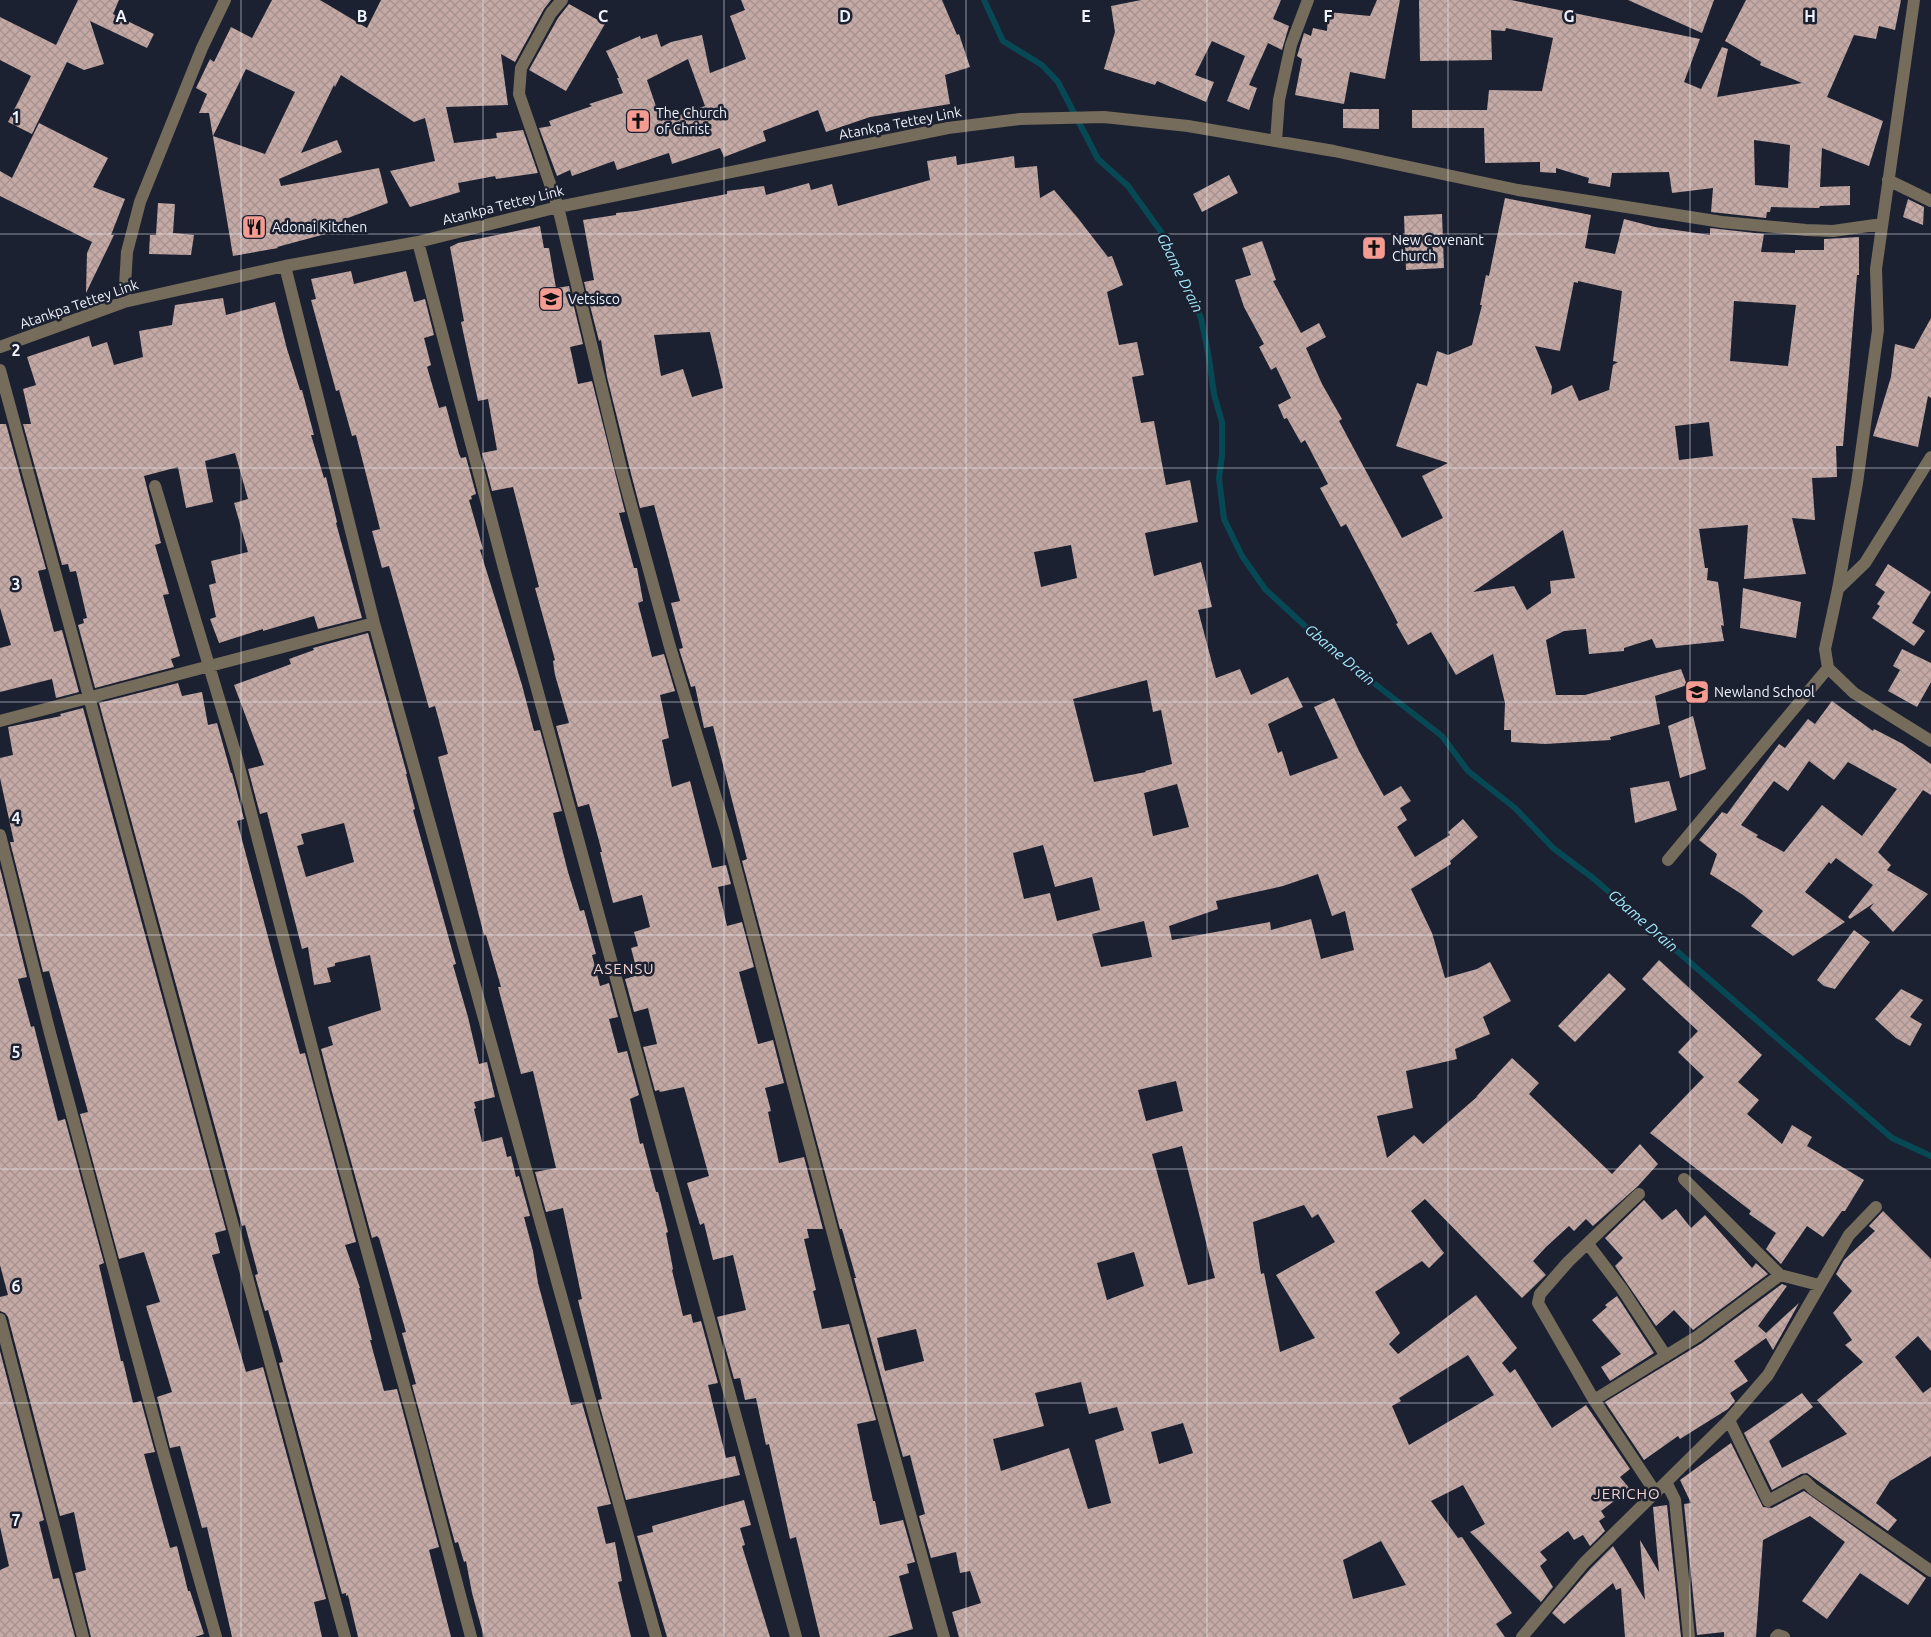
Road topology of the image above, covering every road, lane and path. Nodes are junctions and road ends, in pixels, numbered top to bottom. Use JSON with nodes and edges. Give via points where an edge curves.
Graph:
{"nodes":[{"id":1,"x":225,"y":0,"type":"edge"},
{"id":2,"x":562,"y":0,"type":"edge"},
{"id":3,"x":1308,"y":0,"type":"edge"},
{"id":4,"x":1914,"y":0,"type":"edge"},
{"id":5,"x":1276,"y":141,"type":"junction"},
{"id":6,"x":1888,"y":180,"type":"junction"},
{"id":7,"x":1931,"y":201,"type":"edge"},
{"id":8,"x":558,"y":207,"type":"junction"},
{"id":9,"x":1882,"y":224,"type":"junction"},
{"id":10,"x":418,"y":242,"type":"junction"},
{"id":11,"x":285,"y":266,"type":"junction"},
{"id":12,"x":124,"y":302,"type":"junction"},
{"id":13,"x":0,"y":347,"type":"edge"},
{"id":14,"x":0,"y":370,"type":"edge"},
{"id":15,"x":1931,"y":456,"type":"edge"},
{"id":16,"x":155,"y":486,"type":"dead end"},
{"id":17,"x":1838,"y":589,"type":"junction"},
{"id":18,"x":374,"y":623,"type":"junction"},
{"id":19,"x":209,"y":667,"type":"junction"},
{"id":20,"x":1828,"y":668,"type":"junction"},
{"id":21,"x":89,"y":698,"type":"junction"},
{"id":22,"x":0,"y":721,"type":"edge"},
{"id":23,"x":1931,"y":742,"type":"edge"},
{"id":24,"x":0,"y":835,"type":"edge"},
{"id":25,"x":1668,"y":860,"type":"dead end"},
{"id":26,"x":1684,"y":1179,"type":"dead end"},
{"id":27,"x":1639,"y":1194,"type":"dead end"},
{"id":28,"x":1876,"y":1207,"type":"dead end"},
{"id":29,"x":1588,"y":1244,"type":"junction"},
{"id":30,"x":1780,"y":1275,"type":"junction"},
{"id":31,"x":1819,"y":1285,"type":"junction"},
{"id":32,"x":0,"y":1319,"type":"edge"},
{"id":33,"x":1666,"y":1356,"type":"junction"},
{"id":34,"x":1594,"y":1400,"type":"junction"},
{"id":35,"x":1729,"y":1420,"type":"junction"},
{"id":36,"x":1666,"y":1482,"type":"junction"},
{"id":37,"x":1656,"y":1493,"type":"junction"},
{"id":38,"x":1931,"y":1571,"type":"edge"},
{"id":39,"x":83,"y":1637,"type":"edge"},
{"id":40,"x":216,"y":1637,"type":"edge"},
{"id":41,"x":345,"y":1637,"type":"edge"},
{"id":42,"x":471,"y":1637,"type":"edge"},
{"id":43,"x":656,"y":1637,"type":"edge"},
{"id":44,"x":796,"y":1637,"type":"edge"},
{"id":45,"x":944,"y":1637,"type":"edge"},
{"id":46,"x":1522,"y":1637,"type":"edge"},
{"id":47,"x":1689,"y":1637,"type":"edge"},
{"id":48,"x":1776,"y":1637,"type":"edge"},
{"id":49,"x":1784,"y":1637,"type":"edge"}],
"edges":[{"from":1,"to":12,"type":"street","via":[[202,48],[140,202],[127,252]]},
{"from":2,"to":8,"type":"street","via":[[550,13],[521,68],[520,94]]},
{"from":3,"to":5,"type":"street","via":[[1291,45]]},
{"from":4,"to":6,"type":"street"},
{"from":5,"to":8,"type":"street","name":"Atankpa Tettey Link","via":[[1188,126],[1104,117],[1020,118],[948,128]]},
{"from":5,"to":9,"type":"street","name":"Atankpa Tettey Link","via":[[1518,190],[1722,222],[1833,231]]},
{"from":6,"to":7,"type":"street"},
{"from":6,"to":9,"type":"street"},
{"from":8,"to":10,"type":"street","name":"Atankpa Tettey Link"},
{"from":8,"to":45,"type":"street","via":[[621,468],[670,647],[725,828]]},
{"from":9,"to":17,"type":"street","via":[[1876,269],[1878,330],[1857,483]]},
{"from":10,"to":11,"type":"street","name":"Atankpa Tettey Link"},
{"from":10,"to":44,"type":"street"},
{"from":11,"to":12,"type":"street","name":"Atankpa Tettey Link"},
{"from":11,"to":18,"type":"street"},
{"from":12,"to":13,"type":"street","name":"Atankpa Tettey Link"},
{"from":14,"to":21,"type":"street"},
{"from":15,"to":17,"type":"street","via":[[1865,562]]},
{"from":16,"to":19,"type":"street"},
{"from":17,"to":20,"type":"street","via":[[1825,649]]},
{"from":18,"to":19,"type":"street"},
{"from":18,"to":43,"type":"street"},
{"from":19,"to":21,"type":"street"},
{"from":19,"to":42,"type":"street","via":[[237,759]]},
{"from":20,"to":23,"type":"street","via":[[1854,693]]},
{"from":20,"to":25,"type":"street"},
{"from":21,"to":22,"type":"street"},
{"from":21,"to":41,"type":"street"},
{"from":24,"to":40,"type":"street","via":[[162,1448]]},
{"from":26,"to":30,"type":"street"},
{"from":27,"to":29,"type":"street"},
{"from":28,"to":31,"type":"street","via":[[1849,1236]]},
{"from":29,"to":33,"type":"street"},
{"from":29,"to":34,"type":"street","via":[[1540,1294],[1538,1303]]},
{"from":30,"to":31,"type":"street"},
{"from":30,"to":33,"type":"street"},
{"from":31,"to":35,"type":"street","via":[[1768,1375]]},
{"from":32,"to":39,"type":"street"},
{"from":33,"to":34,"type":"street"},
{"from":34,"to":37,"type":"street"},
{"from":35,"to":36,"type":"street"},
{"from":35,"to":38,"type":"street","via":[[1768,1501],[1806,1481]]},
{"from":36,"to":37,"type":"street"},
{"from":36,"to":47,"type":"street","via":[[1675,1500]]},
{"from":37,"to":46,"type":"street","via":[[1584,1563]]},
{"from":48,"to":49,"type":"street"}]}
